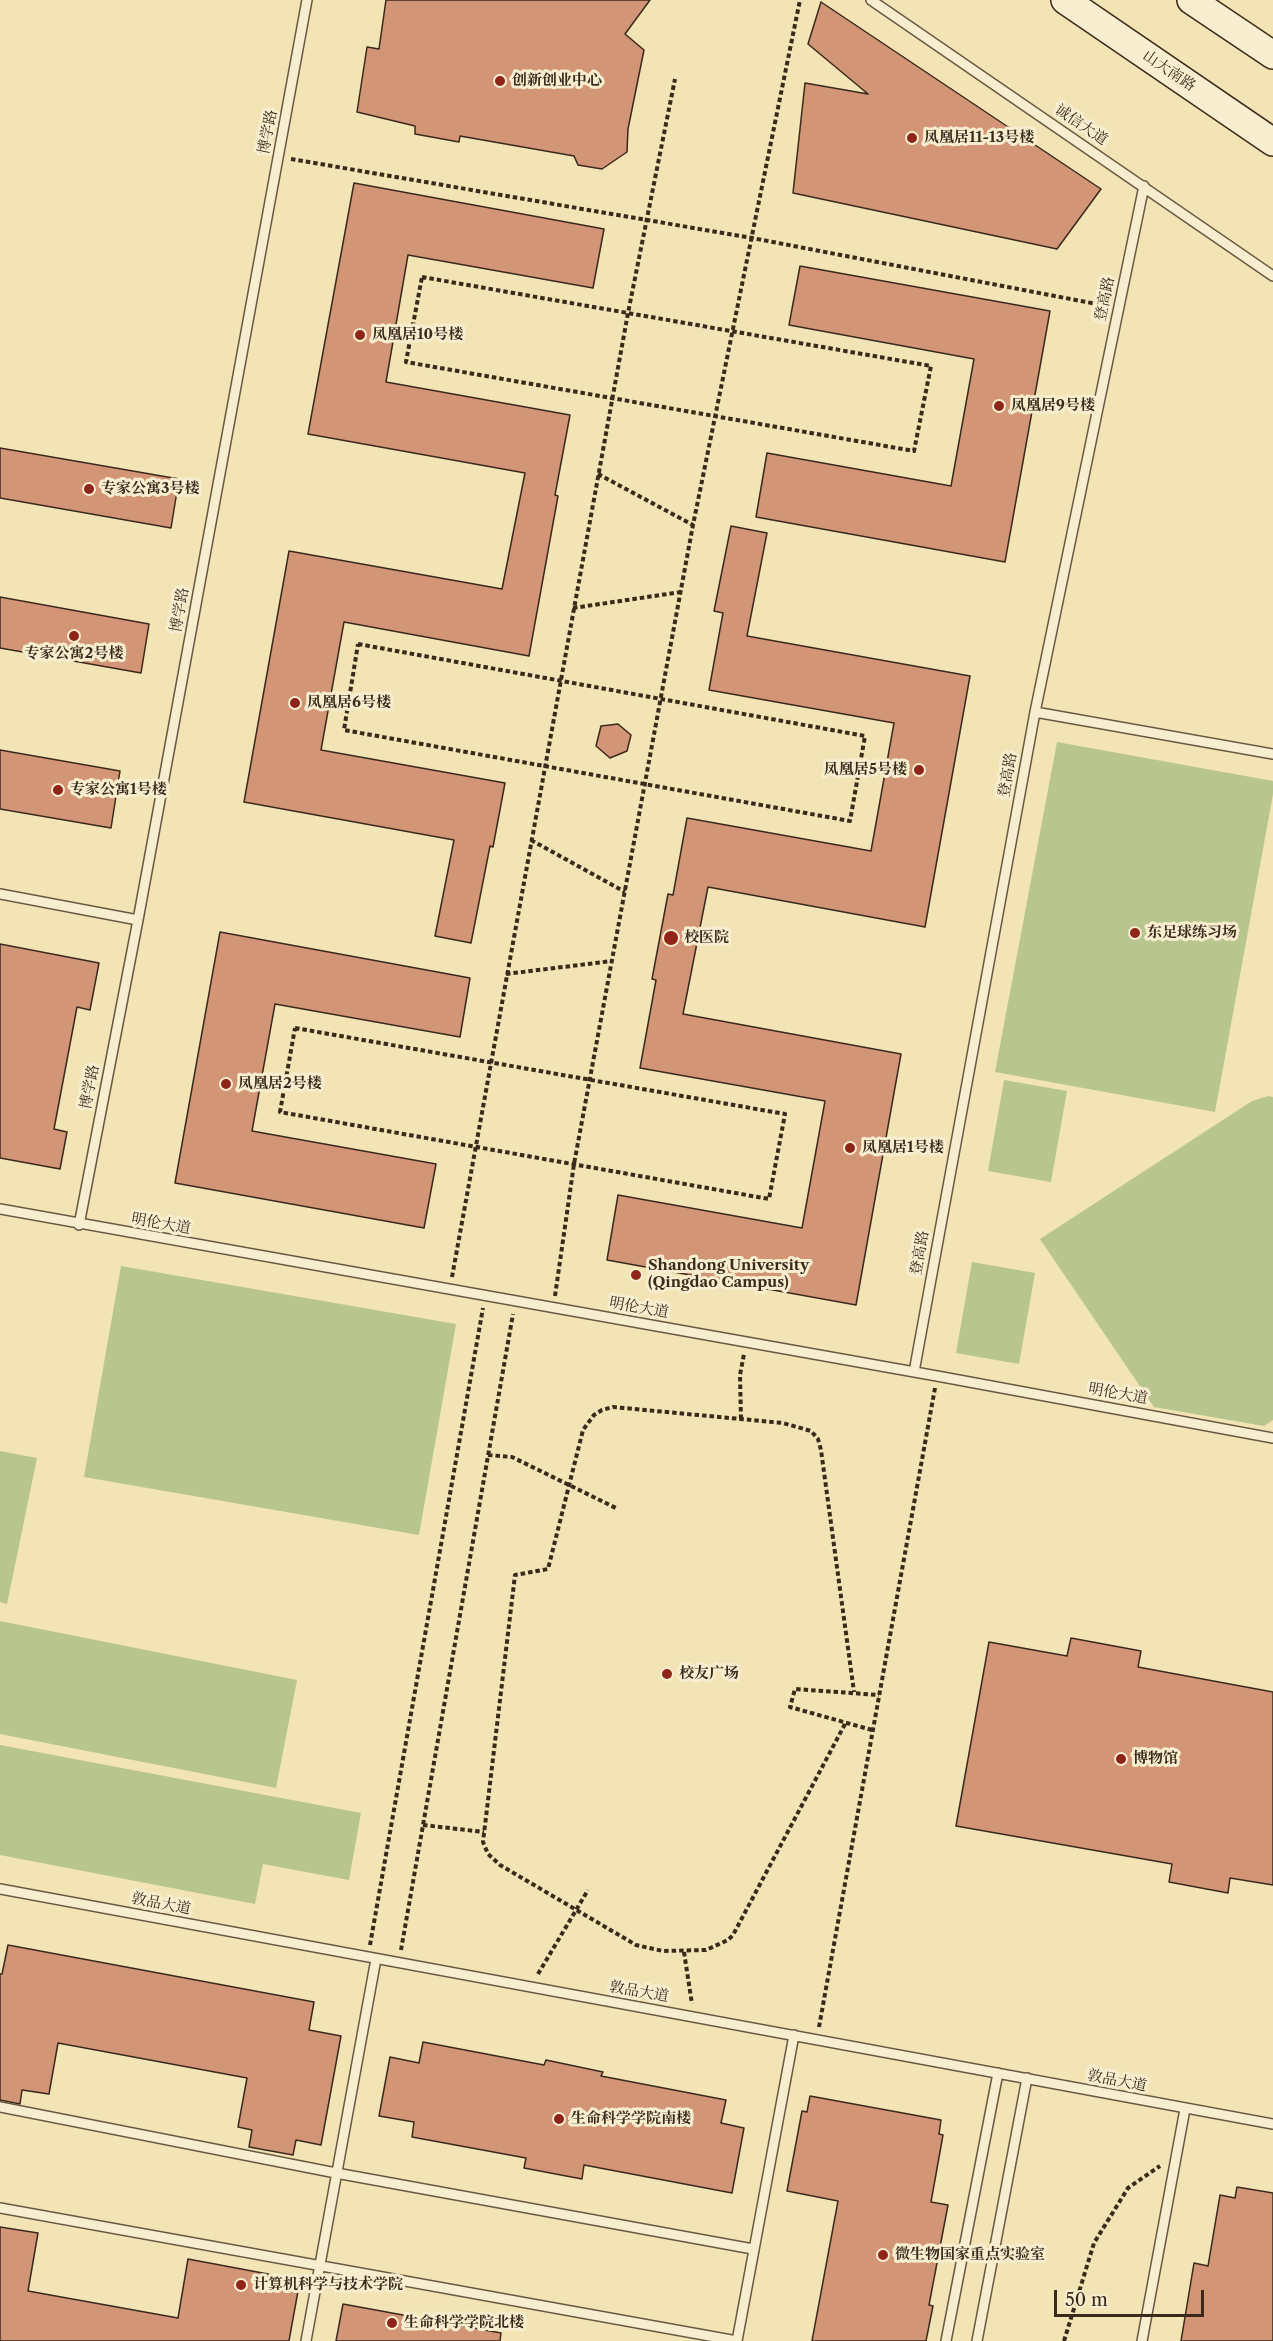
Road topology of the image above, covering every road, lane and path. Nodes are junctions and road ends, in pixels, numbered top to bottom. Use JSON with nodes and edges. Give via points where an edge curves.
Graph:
{"nodes":[{"id":1,"x":308,"y":0,"type":"edge"},
{"id":2,"x":800,"y":0,"type":"edge"},
{"id":3,"x":871,"y":0,"type":"edge"},
{"id":4,"x":1065,"y":0,"type":"edge"},
{"id":5,"x":1191,"y":0,"type":"edge"},
{"id":6,"x":1273,"y":55,"type":"edge"},
{"id":7,"x":675,"y":79,"type":"dead end"},
{"id":8,"x":1273,"y":142,"type":"edge"},
{"id":9,"x":278,"y":157,"type":"junction"},
{"id":10,"x":1144,"y":186,"type":"junction"},
{"id":11,"x":647,"y":220,"type":"junction"},
{"id":12,"x":752,"y":238,"type":"junction"},
{"id":13,"x":1273,"y":276,"type":"edge"},
{"id":14,"x":1119,"y":308,"type":"junction"},
{"id":15,"x":628,"y":313,"type":"junction"},
{"id":16,"x":732,"y":330,"type":"junction"},
{"id":17,"x":612,"y":398,"type":"junction"},
{"id":18,"x":714,"y":416,"type":"junction"},
{"id":19,"x":598,"y":474,"type":"junction"},
{"id":20,"x":693,"y":525,"type":"junction"},
{"id":21,"x":681,"y":592,"type":"junction"},
{"id":22,"x":573,"y":608,"type":"junction"},
{"id":23,"x":560,"y":681,"type":"junction"},
{"id":24,"x":661,"y":699,"type":"junction"},
{"id":25,"x":1035,"y":712,"type":"junction"},
{"id":26,"x":1273,"y":754,"type":"edge"},
{"id":27,"x":544,"y":766,"type":"junction"},
{"id":28,"x":645,"y":784,"type":"junction"},
{"id":29,"x":530,"y":840,"type":"junction"},
{"id":30,"x":625,"y":892,"type":"junction"},
{"id":31,"x":0,"y":894,"type":"edge"},
{"id":32,"x":138,"y":920,"type":"junction"},
{"id":33,"x":612,"y":961,"type":"junction"},
{"id":34,"x":506,"y":974,"type":"junction"},
{"id":35,"x":491,"y":1063,"type":"junction"},
{"id":36,"x":590,"y":1080,"type":"junction"},
{"id":37,"x":476,"y":1147,"type":"junction"},
{"id":38,"x":574,"y":1164,"type":"junction"},
{"id":39,"x":0,"y":1209,"type":"edge"},
{"id":40,"x":79,"y":1225,"type":"junction"},
{"id":41,"x":450,"y":1290,"type":"junction"},
{"id":42,"x":486,"y":1296,"type":"junction"},
{"id":43,"x":515,"y":1301,"type":"junction"},
{"id":44,"x":553,"y":1308,"type":"junction"},
{"id":45,"x":746,"y":1342,"type":"junction"},
{"id":46,"x":914,"y":1372,"type":"junction"},
{"id":47,"x":937,"y":1376,"type":"junction"},
{"id":48,"x":741,"y":1419,"type":"junction"},
{"id":49,"x":1273,"y":1438,"type":"edge"},
{"id":50,"x":488,"y":1455,"type":"junction"},
{"id":51,"x":570,"y":1486,"type":"junction"},
{"id":52,"x":618,"y":1509,"type":"dead end"},
{"id":53,"x":854,"y":1692,"type":"junction"},
{"id":54,"x":879,"y":1695,"type":"junction"},
{"id":55,"x":845,"y":1724,"type":"junction"},
{"id":56,"x":872,"y":1730,"type":"junction"},
{"id":57,"x":423,"y":1826,"type":"junction"},
{"id":58,"x":484,"y":1832,"type":"junction"},
{"id":59,"x":0,"y":1889,"type":"edge"},
{"id":60,"x":588,"y":1890,"type":"dead end"},
{"id":61,"x":577,"y":1909,"type":"junction"},
{"id":62,"x":684,"y":1952,"type":"junction"},
{"id":63,"x":372,"y":1958,"type":"junction"},
{"id":64,"x":399,"y":1963,"type":"junction"},
{"id":65,"x":531,"y":1987,"type":"junction"},
{"id":66,"x":694,"y":2017,"type":"junction"},
{"id":67,"x":794,"y":2035,"type":"junction"},
{"id":68,"x":816,"y":2040,"type":"junction"},
{"id":69,"x":998,"y":2073,"type":"junction"},
{"id":70,"x":1027,"y":2078,"type":"junction"},
{"id":71,"x":0,"y":2107,"type":"edge"},
{"id":72,"x":1185,"y":2109,"type":"junction"},
{"id":73,"x":1273,"y":2124,"type":"edge"},
{"id":74,"x":1176,"y":2156,"type":"junction"},
{"id":75,"x":336,"y":2173,"type":"junction"},
{"id":76,"x":0,"y":2208,"type":"edge"},
{"id":77,"x":753,"y":2249,"type":"junction"},
{"id":78,"x":320,"y":2265,"type":"junction"},
{"id":79,"x":306,"y":2341,"type":"edge"},
{"id":80,"x":737,"y":2341,"type":"edge"},
{"id":81,"x":946,"y":2341,"type":"edge"},
{"id":82,"x":977,"y":2341,"type":"edge"},
{"id":83,"x":1064,"y":2341,"type":"edge"},
{"id":84,"x":1142,"y":2341,"type":"edge"}],
"edges":[{"from":1,"to":9,"type":"lane","name":"博学路"},
{"from":2,"to":12,"type":"path"},
{"from":3,"to":10,"type":"lane","name":"诚信大道"},
{"from":4,"to":8,"type":"main road","name":"山大南路"},
{"from":5,"to":6,"type":"main road"},
{"from":7,"to":11,"type":"path"},
{"from":9,"to":11,"type":"path"},
{"from":9,"to":32,"type":"lane","name":"博学路"},
{"from":10,"to":13,"type":"lane","name":"诚信大道"},
{"from":10,"to":14,"type":"lane","name":"登高路"},
{"from":11,"to":12,"type":"path"},
{"from":11,"to":15,"type":"path"},
{"from":12,"to":14,"type":"path"},
{"from":12,"to":16,"type":"path"},
{"from":14,"to":25,"type":"lane","name":"登高路"},
{"from":15,"to":16,"type":"path"},
{"from":15,"to":17,"type":"path"},
{"from":15,"to":17,"type":"path","via":[[422,277],[406,362]]},
{"from":16,"to":18,"type":"path"},
{"from":16,"to":18,"type":"path","via":[[931,366],[914,451]]},
{"from":17,"to":18,"type":"path"},
{"from":17,"to":19,"type":"path"},
{"from":18,"to":20,"type":"path"},
{"from":19,"to":20,"type":"path"},
{"from":19,"to":22,"type":"path"},
{"from":20,"to":21,"type":"path"},
{"from":21,"to":22,"type":"path"},
{"from":21,"to":24,"type":"path"},
{"from":22,"to":23,"type":"path"},
{"from":23,"to":24,"type":"path"},
{"from":23,"to":27,"type":"path"},
{"from":23,"to":27,"type":"path","via":[[358,644],[344,730]]},
{"from":24,"to":28,"type":"path"},
{"from":24,"to":28,"type":"path","via":[[866,735],[850,821]]},
{"from":25,"to":26,"type":"lane"},
{"from":25,"to":46,"type":"lane","name":"登高路"},
{"from":27,"to":28,"type":"path"},
{"from":27,"to":29,"type":"path"},
{"from":28,"to":30,"type":"path"},
{"from":29,"to":30,"type":"path"},
{"from":29,"to":34,"type":"path"},
{"from":30,"to":33,"type":"path"},
{"from":31,"to":32,"type":"lane"},
{"from":32,"to":40,"type":"lane","name":"博学路"},
{"from":33,"to":34,"type":"path"},
{"from":33,"to":36,"type":"path"},
{"from":34,"to":35,"type":"path"},
{"from":35,"to":36,"type":"path"},
{"from":35,"to":37,"type":"path"},
{"from":35,"to":37,"type":"path","via":[[295,1028],[280,1113]]},
{"from":36,"to":38,"type":"path"},
{"from":36,"to":38,"type":"path","via":[[785,1114],[769,1199]]},
{"from":37,"to":38,"type":"path"},
{"from":37,"to":41,"type":"path"},
{"from":38,"to":44,"type":"path"},
{"from":39,"to":40,"type":"lane","name":"明伦大道"},
{"from":40,"to":41,"type":"lane","name":"明伦大道"},
{"from":41,"to":42,"type":"lane","name":"明伦大道"},
{"from":42,"to":43,"type":"lane","name":"明伦大道"},
{"from":42,"to":63,"type":"path"},
{"from":43,"to":44,"type":"lane","name":"明伦大道"},
{"from":43,"to":50,"type":"path"},
{"from":44,"to":45,"type":"lane","name":"明伦大道"},
{"from":45,"to":46,"type":"lane","name":"明伦大道"},
{"from":45,"to":48,"type":"path","via":[[740,1375]]},
{"from":46,"to":47,"type":"lane","name":"明伦大道"},
{"from":47,"to":49,"type":"lane","name":"明伦大道"},
{"from":47,"to":54,"type":"path"},
{"from":48,"to":51,"type":"path","via":[[613,1407],[602,1410],[583,1430]]},
{"from":48,"to":53,"type":"path","via":[[796,1425],[818,1439]]},
{"from":50,"to":51,"type":"path","via":[[512,1457]]},
{"from":50,"to":57,"type":"path"},
{"from":51,"to":52,"type":"path"},
{"from":51,"to":58,"type":"path","via":[[548,1569],[515,1575]]},
{"from":53,"to":54,"type":"path"},
{"from":53,"to":55,"type":"path","via":[[795,1689],[790,1707]]},
{"from":54,"to":56,"type":"path"},
{"from":55,"to":56,"type":"path"},
{"from":55,"to":62,"type":"path","via":[[733,1935],[706,1950]]},
{"from":56,"to":68,"type":"path"},
{"from":57,"to":58,"type":"path"},
{"from":57,"to":64,"type":"path"},
{"from":58,"to":61,"type":"path","via":[[488,1854],[500,1865]]},
{"from":59,"to":63,"type":"lane","name":"敦品大道"},
{"from":60,"to":61,"type":"path"},
{"from":61,"to":62,"type":"path","via":[[636,1945]]},
{"from":61,"to":65,"type":"path"},
{"from":62,"to":66,"type":"path"},
{"from":63,"to":64,"type":"lane","name":"敦品大道"},
{"from":63,"to":75,"type":"lane"},
{"from":64,"to":65,"type":"lane","name":"敦品大道"},
{"from":65,"to":66,"type":"lane","name":"敦品大道"},
{"from":66,"to":67,"type":"lane","name":"敦品大道"},
{"from":67,"to":68,"type":"lane","name":"敦品大道"},
{"from":67,"to":77,"type":"lane"},
{"from":68,"to":69,"type":"lane","name":"敦品大道"},
{"from":69,"to":70,"type":"lane","name":"敦品大道"},
{"from":69,"to":81,"type":"lane"},
{"from":70,"to":72,"type":"lane","name":"敦品大道"},
{"from":70,"to":82,"type":"lane"},
{"from":71,"to":75,"type":"lane"},
{"from":72,"to":73,"type":"lane","name":"敦品大道"},
{"from":72,"to":74,"type":"lane"},
{"from":74,"to":83,"type":"path","via":[[1128,2188],[1094,2243]]},
{"from":74,"to":84,"type":"lane"},
{"from":75,"to":77,"type":"lane"},
{"from":75,"to":78,"type":"lane"},
{"from":76,"to":78,"type":"lane"},
{"from":77,"to":80,"type":"lane"},
{"from":78,"to":79,"type":"lane"},
{"from":78,"to":80,"type":"lane"}]}
